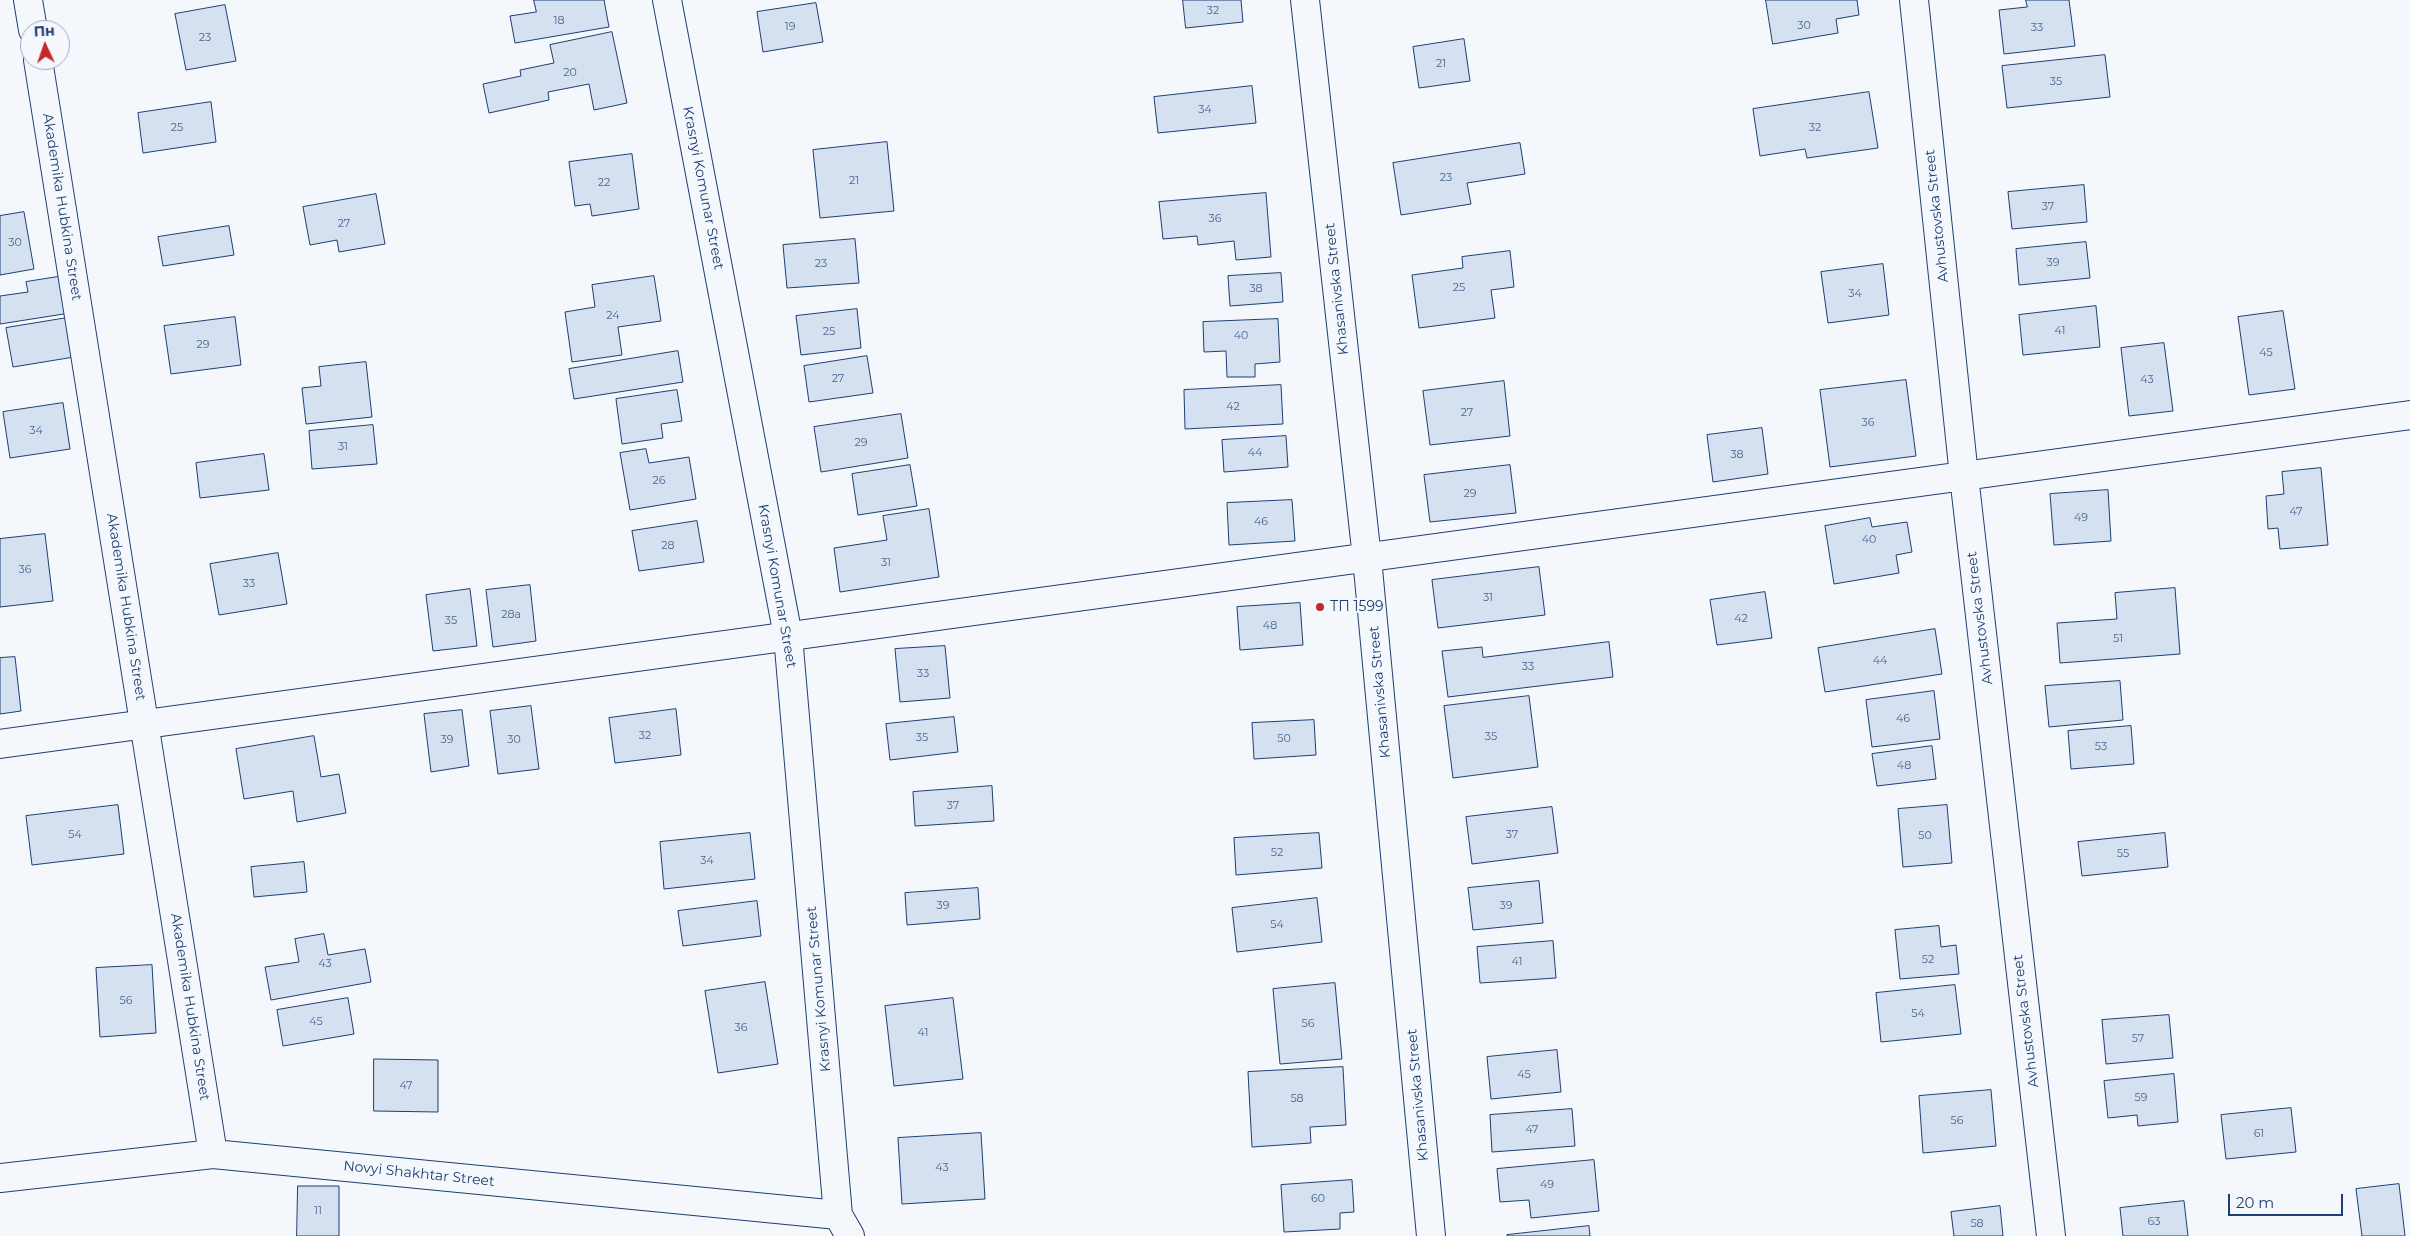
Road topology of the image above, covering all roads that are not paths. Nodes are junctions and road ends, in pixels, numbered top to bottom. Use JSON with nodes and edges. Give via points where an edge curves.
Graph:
{"nodes":[{"id":1,"x":28,"y":0,"type":"edge"},
{"id":2,"x":667,"y":0,"type":"edge"},
{"id":3,"x":1305,"y":0,"type":"edge"},
{"id":4,"x":1914,"y":0,"type":"edge"},
{"id":5,"x":31,"y":20,"type":"edge"},
{"id":6,"x":40,"y":70,"type":"edge"},
{"id":7,"x":2410,"y":416,"type":"edge"},
{"id":8,"x":1964,"y":476,"type":"junction"},
{"id":9,"x":1367,"y":558,"type":"junction"},
{"id":10,"x":788,"y":636,"type":"junction"},
{"id":11,"x":145,"y":724,"type":"junction"},
{"id":12,"x":0,"y":744,"type":"edge"},
{"id":13,"x":213,"y":1154,"type":"junction"},
{"id":14,"x":0,"y":1178,"type":"edge"},
{"id":15,"x":844,"y":1226,"type":"edge"},
{"id":16,"x":1431,"y":1236,"type":"edge"},
{"id":17,"x":2051,"y":1236,"type":"edge"}],
"edges":[{"from":1,"to":5,"type":"street"},
{"from":2,"to":10,"type":"street","name":"Krasnyi Komunar Street"},
{"from":3,"to":9,"type":"street","name":"Khasanivska Street"},
{"from":4,"to":8,"type":"street","name":"Avhustovska Street"},
{"from":6,"to":11,"type":"street","name":"Akademika Hubkina Street"},
{"from":7,"to":8,"type":"street"},
{"from":8,"to":9,"type":"street"},
{"from":8,"to":17,"type":"street","name":"Avhustovska Street"},
{"from":9,"to":10,"type":"street"},
{"from":9,"to":16,"type":"street","name":"Khasanivska Street"},
{"from":10,"to":11,"type":"street"},
{"from":10,"to":15,"type":"street","name":"Krasnyi Komunar Street"},
{"from":11,"to":12,"type":"street"},
{"from":11,"to":13,"type":"street","name":"Akademika Hubkina Street"},
{"from":13,"to":14,"type":"street","name":"Novyi Shakhtar Street"},
{"from":13,"to":15,"type":"street","name":"Novyi Shakhtar Street"}]}
